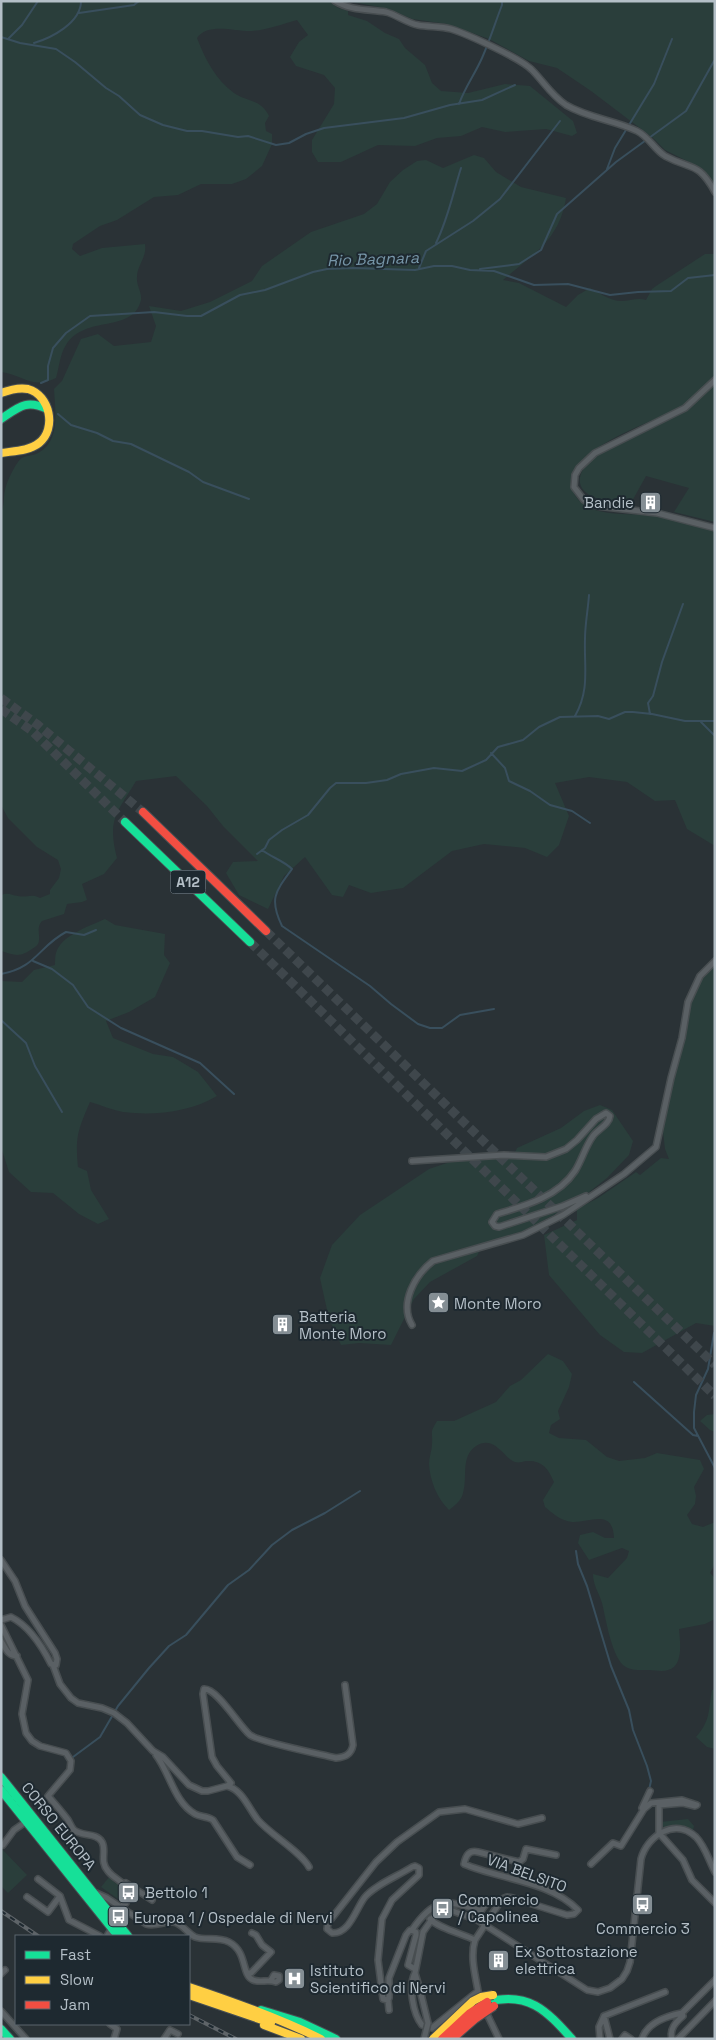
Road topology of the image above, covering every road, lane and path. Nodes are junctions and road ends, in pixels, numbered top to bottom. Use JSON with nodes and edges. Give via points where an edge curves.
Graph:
{"nodes":[{"id":1,"x":335,"y":1,"type":"edge"},
{"id":2,"x":715,"y":192,"type":"edge"},
{"id":3,"x":715,"y":380,"type":"edge"},
{"id":4,"x":1,"y":393,"type":"edge"},
{"id":5,"x":47,"y":409,"type":"junction"},
{"id":6,"x":1,"y":419,"type":"edge"},
{"id":7,"x":1,"y":453,"type":"edge"},
{"id":8,"x":715,"y":528,"type":"edge"},
{"id":9,"x":143,"y":812,"type":"tunnel mouth"},
{"id":10,"x":125,"y":822,"type":"tunnel mouth"},
{"id":11,"x":266,"y":931,"type":"tunnel mouth"},
{"id":12,"x":250,"y":942,"type":"tunnel mouth"},
{"id":13,"x":715,"y":960,"type":"edge"},
{"id":14,"x":412,"y":1162,"type":"dead end"},
{"id":15,"x":598,"y":1190,"type":"junction"},
{"id":16,"x":412,"y":1325,"type":"dead end"},
{"id":17,"x":1,"y":1560,"type":"edge"},
{"id":18,"x":1,"y":1620,"type":"edge"},
{"id":19,"x":1,"y":1625,"type":"edge"},
{"id":20,"x":1,"y":1641,"type":"edge"},
{"id":21,"x":17,"y":1656,"type":"junction"},
{"id":22,"x":53,"y":1666,"type":"junction"},
{"id":23,"x":345,"y":1685,"type":"dead end"},
{"id":24,"x":153,"y":1751,"type":"junction"},
{"id":25,"x":1,"y":1777,"type":"edge"},
{"id":26,"x":227,"y":1786,"type":"junction"},
{"id":27,"x":1,"y":1790,"type":"edge"},
{"id":28,"x":650,"y":1791,"type":"dead end"},
{"id":29,"x":641,"y":1813,"type":"junction"},
{"id":30,"x":542,"y":1818,"type":"dead end"},
{"id":31,"x":27,"y":1821,"type":"junction"},
{"id":32,"x":659,"y":1834,"type":"junction"},
{"id":33,"x":4,"y":1845,"type":"dead end"},
{"id":34,"x":556,"y":1854,"type":"dead end"},
{"id":35,"x":591,"y":1864,"type":"dead end"},
{"id":36,"x":250,"y":1866,"type":"dead end"},
{"id":37,"x":310,"y":1867,"type":"dead end"},
{"id":38,"x":715,"y":1872,"type":"edge"},
{"id":39,"x":38,"y":1879,"type":"dead end"},
{"id":40,"x":123,"y":1883,"type":"junction"},
{"id":41,"x":95,"y":1893,"type":"junction"},
{"id":42,"x":86,"y":1895,"type":"junction"},
{"id":43,"x":60,"y":1896,"type":"junction"},
{"id":44,"x":27,"y":1897,"type":"dead end"},
{"id":45,"x":152,"y":1900,"type":"dead end"},
{"id":46,"x":489,"y":1900,"type":"dead end"},
{"id":47,"x":715,"y":1903,"type":"edge"},
{"id":48,"x":120,"y":1907,"type":"junction"},
{"id":49,"x":430,"y":1919,"type":"junction"},
{"id":50,"x":485,"y":1924,"type":"junction"},
{"id":51,"x":114,"y":1925,"type":"junction"},
{"id":52,"x":412,"y":1930,"type":"junction"},
{"id":53,"x":252,"y":1932,"type":"dead end"},
{"id":54,"x":98,"y":1935,"type":"edge"},
{"id":55,"x":108,"y":1935,"type":"edge"},
{"id":56,"x":118,"y":1935,"type":"edge"},
{"id":57,"x":127,"y":1935,"type":"edge"},
{"id":58,"x":475,"y":1940,"type":"junction"},
{"id":59,"x":415,"y":1971,"type":"junction"},
{"id":60,"x":247,"y":1973,"type":"junction"},
{"id":61,"x":271,"y":1980,"type":"dead end"},
{"id":62,"x":715,"y":1980,"type":"edge"},
{"id":63,"x":190,"y":1987,"type":"edge"},
{"id":64,"x":665,"y":1992,"type":"dead end"},
{"id":65,"x":190,"y":1995,"type":"edge"},
{"id":66,"x":514,"y":1998,"type":"junction"},
{"id":67,"x":388,"y":2000,"type":"junction"},
{"id":68,"x":715,"y":2001,"type":"edge"},
{"id":69,"x":490,"y":2004,"type":"junction"},
{"id":70,"x":223,"y":2008,"type":"junction"},
{"id":71,"x":252,"y":2008,"type":"junction"},
{"id":72,"x":389,"y":2010,"type":"dead end"},
{"id":73,"x":1,"y":2011,"type":"edge"},
{"id":74,"x":682,"y":2013,"type":"junction"},
{"id":75,"x":486,"y":2014,"type":"dead end"},
{"id":76,"x":604,"y":2016,"type":"junction"},
{"id":77,"x":112,"y":2025,"type":"edge"},
{"id":78,"x":1,"y":2029,"type":"edge"},
{"id":79,"x":178,"y":2034,"type":"dead end"},
{"id":80,"x":10,"y":2039,"type":"edge"},
{"id":81,"x":26,"y":2039,"type":"edge"},
{"id":82,"x":114,"y":2039,"type":"edge"},
{"id":83,"x":164,"y":2039,"type":"edge"},
{"id":84,"x":302,"y":2039,"type":"edge"},
{"id":85,"x":336,"y":2039,"type":"edge"},
{"id":86,"x":424,"y":2039,"type":"edge"},
{"id":87,"x":433,"y":2039,"type":"edge"},
{"id":88,"x":442,"y":2039,"type":"edge"},
{"id":89,"x":452,"y":2039,"type":"edge"},
{"id":90,"x":499,"y":2039,"type":"edge"},
{"id":91,"x":572,"y":2039,"type":"edge"},
{"id":92,"x":600,"y":2039,"type":"edge"},
{"id":93,"x":610,"y":2039,"type":"edge"},
{"id":94,"x":622,"y":2039,"type":"edge"},
{"id":95,"x":631,"y":2039,"type":"edge"},
{"id":96,"x":642,"y":2039,"type":"edge"},
{"id":97,"x":672,"y":2039,"type":"edge"},
{"id":98,"x":678,"y":2039,"type":"edge"}],
"edges":[{"from":1,"to":2,"type":"street","via":[[353,8],[387,12],[416,25],[451,29],[475,38],[531,69],[552,95],[567,105],[579,112],[627,126],[651,140],[666,156],[697,168]]},
{"from":3,"to":8,"type":"street","via":[[685,408],[596,453],[579,468],[574,487],[584,500],[597,506],[657,513]]},
{"from":4,"to":5,"type":"main road","via":[[28,389],[40,396]]},
{"from":5,"to":6,"type":"main road","via":[[36,403],[26,403]]},
{"from":5,"to":7,"type":"main road","via":[[50,423],[43,439],[31,446]]},
{"from":9,"to":11,"type":"main road","number":"A12"},
{"from":10,"to":12,"type":"main road","number":"A12"},
{"from":13,"to":15,"type":"street","via":[[700,976],[688,1002],[656,1148]]},
{"from":14,"to":15,"type":"street","via":[[504,1155],[546,1157],[566,1149],[606,1113],[610,1116],[609,1121],[592,1137],[572,1175],[540,1199],[497,1214],[492,1222],[497,1227],[510,1224]]},
{"from":15,"to":16,"type":"street","via":[[563,1215],[523,1235],[433,1261],[422,1269],[411,1290],[406,1308]]},
{"from":17,"to":22,"type":"street","via":[[55,1653],[57,1664]]},
{"from":18,"to":22,"type":"street","via":[[10,1617],[19,1622],[42,1646]]},
{"from":19,"to":21,"type":"street"},
{"from":20,"to":21,"type":"street","via":[[8,1653]]},
{"from":21,"to":40,"type":"street","via":[[28,1680],[22,1714],[26,1733],[40,1746],[66,1753],[71,1761],[70,1770],[48,1796],[73,1829],[101,1841],[104,1848],[102,1862]]},
{"from":22,"to":24,"type":"street","via":[[60,1684],[72,1698],[78,1703],[114,1713]]},
{"from":23,"to":26,"type":"street","via":[[353,1745],[346,1756],[336,1758],[255,1739],[212,1691],[204,1689],[212,1757],[230,1781]]},
{"from":24,"to":26,"type":"street","via":[[196,1789],[208,1791]]},
{"from":24,"to":36,"type":"street","via":[[188,1809],[213,1820],[237,1857]]},
{"from":25,"to":41,"type":"main road","name":"CORSO EUROPA"},
{"from":26,"to":37,"type":"street","via":[[237,1790],[258,1820],[306,1860]]},
{"from":27,"to":31,"type":"main road","name":"CORSO EUROPA"},
{"from":28,"to":29,"type":"street"},
{"from":29,"to":32,"type":"street","via":[[647,1805],[658,1800],[682,1800],[696,1804],[659,1805]]},
{"from":29,"to":35,"type":"street","via":[[621,1846],[613,1843]]},
{"from":30,"to":67,"type":"street","via":[[518,1824],[465,1809],[447,1809],[398,1842],[354,1888],[327,1926],[328,1931],[335,1933],[343,1929],[372,1889],[412,1867],[419,1868],[418,1875],[392,1900],[382,1918],[378,1960],[383,1999]]},
{"from":31,"to":33,"type":"street","via":[[14,1830]]},
{"from":31,"to":42,"type":"main road","name":"CORSO EUROPA"},
{"from":32,"to":38,"type":"street","via":[[674,1829],[693,1835],[702,1844]]},
{"from":32,"to":47,"type":"street","via":[[684,1860],[692,1880]]},
{"from":32,"to":50,"type":"street","via":[[649,1842],[641,1859],[628,1968],[622,1979],[610,1988],[598,1992],[587,1990]]},
{"from":34,"to":50,"type":"street","name":"VIA BELSITO","via":[[526,1849],[519,1862],[478,1852],[468,1853],[464,1864],[546,1890],[565,1898],[578,1910],[567,1915],[507,1897],[494,1908]]},
{"from":39,"to":43,"type":"street"},
{"from":40,"to":45,"type":"street"},
{"from":40,"to":48,"type":"street","via":[[129,1890],[129,1897]]},
{"from":41,"to":42,"type":"street","name":"CORSO EUROPA"},
{"from":41,"to":48,"type":"street"},
{"from":41,"to":51,"type":"main road","name":"CORSO EUROPA"},
{"from":42,"to":51,"type":"main road","name":"CORSO EUROPA"},
{"from":43,"to":44,"type":"street","via":[[48,1912]]},
{"from":43,"to":54,"type":"street","via":[[69,1920]]},
{"from":46,"to":52,"type":"street","via":[[481,1911],[462,1903],[434,1906],[424,1913]]},
{"from":48,"to":60,"type":"street","via":[[150,1925],[176,1923],[196,1937],[228,1941],[241,1952]]},
{"from":49,"to":50,"type":"street","via":[[441,1911],[455,1910]]},
{"from":49,"to":58,"type":"street"},
{"from":49,"to":59,"type":"street","via":[[423,1932]]},
{"from":50,"to":58,"type":"street"},
{"from":51,"to":55,"type":"street"},
{"from":51,"to":56,"type":"main road","name":"CORSO EUROPA"},
{"from":51,"to":57,"type":"main road","name":"CORSO EUROPA"},
{"from":52,"to":59,"type":"street","via":[[416,1936],[408,1965]]},
{"from":52,"to":67,"type":"street","via":[[406,1935],[390,1975]]},
{"from":53,"to":60,"type":"street","via":[[271,1952],[251,1974]]},
{"from":58,"to":59,"type":"street","via":[[473,1955],[478,1991],[432,2028],[420,2023],[415,2010],[412,1988]]},
{"from":59,"to":86,"type":"street","bridge":true,"via":[[428,2023]]},
{"from":60,"to":61,"type":"street","via":[[252,1980]]},
{"from":62,"to":74,"type":"street"},
{"from":63,"to":71,"type":"main road"},
{"from":64,"to":76,"type":"street"},
{"from":65,"to":70,"type":"main road"},
{"from":66,"to":69,"type":"main road","via":[[493,2000]]},
{"from":66,"to":87,"type":"main road","bridge":true,"via":[[493,1995],[473,2001]]},
{"from":66,"to":91,"type":"main road","via":[[543,2009]]},
{"from":67,"to":72,"type":"street"},
{"from":68,"to":98,"type":"street"},
{"from":69,"to":88,"type":"main road","bridge":true,"via":[[470,2013]]},
{"from":69,"to":89,"type":"main road","bridge":true},
{"from":70,"to":71,"type":"main road","via":[[320,2039]]},
{"from":70,"to":84,"type":"main road"},
{"from":71,"to":85,"type":"main road","via":[[296,2020]]},
{"from":73,"to":81,"type":"street"},
{"from":74,"to":96,"type":"street","via":[[654,2024]]},
{"from":74,"to":97,"type":"street","via":[[674,2025]]},
{"from":75,"to":90,"type":"street"},
{"from":76,"to":92,"type":"street","via":[[599,2027]]},
{"from":76,"to":93,"type":"street"},
{"from":77,"to":82,"type":"street","via":[[117,2029]]},
{"from":78,"to":80,"type":"main road"},
{"from":79,"to":83,"type":"street","via":[[168,2030]]},
{"from":94,"to":95,"type":"street","via":[[625,2036]]}]}
